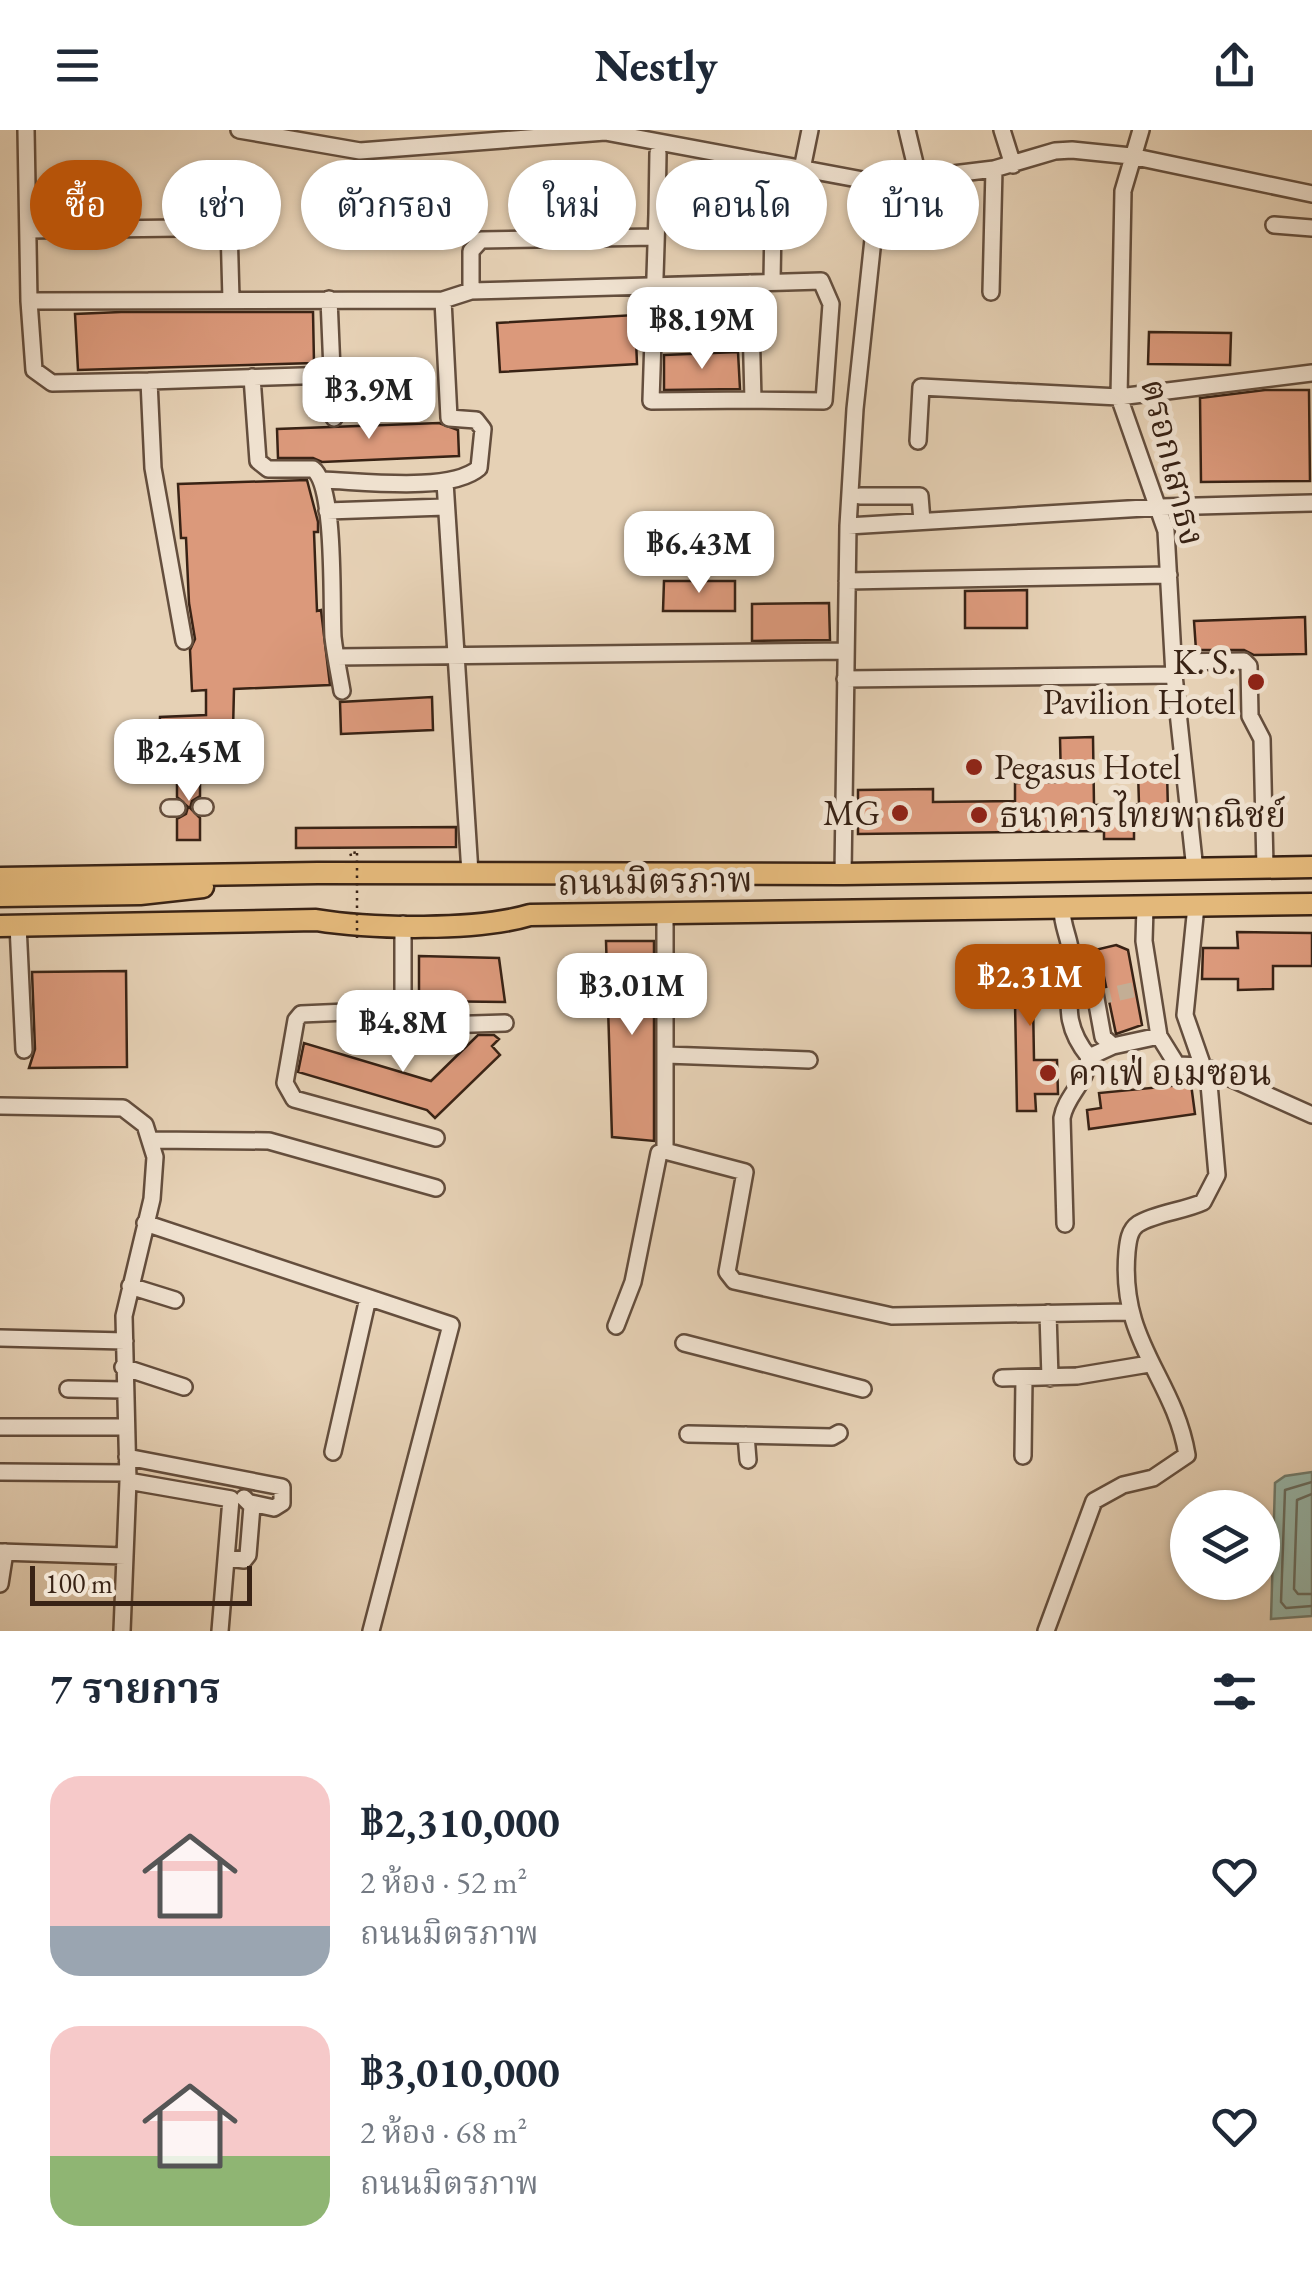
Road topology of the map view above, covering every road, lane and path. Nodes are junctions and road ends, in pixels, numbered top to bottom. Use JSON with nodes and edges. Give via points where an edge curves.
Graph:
{"nodes":[{"id":1,"x":26,"y":130,"type":"edge"},
{"id":2,"x":239,"y":130,"type":"edge"},
{"id":3,"x":348,"y":130,"type":"edge"},
{"id":4,"x":810,"y":130,"type":"edge"},
{"id":5,"x":906,"y":130,"type":"edge"},
{"id":6,"x":1002,"y":130,"type":"edge"},
{"id":7,"x":1141,"y":130,"type":"edge"},
{"id":8,"x":606,"y":131,"type":"edge"},
{"id":9,"x":349,"y":150,"type":"junction"},
{"id":10,"x":658,"y":154,"type":"dead end"},
{"id":11,"x":1131,"y":156,"type":"junction"},
{"id":12,"x":658,"y":160,"type":"edge"},
{"id":13,"x":756,"y":160,"type":"edge"},
{"id":14,"x":804,"y":160,"type":"edge"},
{"id":15,"x":913,"y":160,"type":"edge"},
{"id":16,"x":1013,"y":165,"type":"junction"},
{"id":17,"x":994,"y":169,"type":"junction"},
{"id":18,"x":979,"y":171,"type":"edge"},
{"id":19,"x":1312,"y":194,"type":"edge"},
{"id":20,"x":1274,"y":225,"type":"dead end"},
{"id":21,"x":162,"y":228,"type":"edge"},
{"id":22,"x":1312,"y":228,"type":"edge"},
{"id":23,"x":29,"y":230,"type":"junction"},
{"id":24,"x":656,"y":237,"type":"joint"},
{"id":25,"x":230,"y":250,"type":"edge"},
{"id":26,"x":772,"y":250,"type":"edge"},
{"id":27,"x":871,"y":250,"type":"edge"},
{"id":28,"x":772,"y":281,"type":"junction"},
{"id":29,"x":750,"y":283,"type":"junction"},
{"id":30,"x":653,"y":288,"type":"junction"},
{"id":31,"x":471,"y":292,"type":"junction"},
{"id":32,"x":991,"y":292,"type":"dead end"},
{"id":33,"x":232,"y":299,"type":"junction"},
{"id":34,"x":330,"y":299,"type":"junction"},
{"id":35,"x":443,"y":300,"type":"junction"},
{"id":36,"x":28,"y":301,"type":"junction"},
{"id":37,"x":1312,"y":373,"type":"edge"},
{"id":38,"x":332,"y":375,"type":"junction"},
{"id":39,"x":252,"y":377,"type":"junction"},
{"id":40,"x":148,"y":381,"type":"junction"},
{"id":41,"x":1119,"y":398,"type":"junction"},
{"id":42,"x":754,"y":400,"type":"junction"},
{"id":43,"x":334,"y":418,"type":"dead end"},
{"id":44,"x":918,"y":440,"type":"dead end"},
{"id":45,"x":322,"y":480,"type":"junction"},
{"id":46,"x":445,"y":482,"type":"junction"},
{"id":47,"x":860,"y":496,"type":"dead end"},
{"id":48,"x":1312,"y":502,"type":"edge"},
{"id":49,"x":445,"y":507,"type":"junction"},
{"id":50,"x":1161,"y":507,"type":"junction"},
{"id":51,"x":327,"y":511,"type":"junction"},
{"id":52,"x":922,"y":521,"type":"junction"},
{"id":53,"x":848,"y":526,"type":"junction"},
{"id":54,"x":1169,"y":575,"type":"junction"},
{"id":55,"x":846,"y":581,"type":"junction"},
{"id":56,"x":184,"y":641,"type":"dead end"},
{"id":57,"x":845,"y":651,"type":"junction"},
{"id":58,"x":336,"y":656,"type":"junction"},
{"id":59,"x":458,"y":656,"type":"junction"},
{"id":60,"x":1174,"y":669,"type":"junction"},
{"id":61,"x":845,"y":679,"type":"junction"},
{"id":62,"x":342,"y":691,"type":"dead end"},
{"id":63,"x":350,"y":856,"type":"dead end"},
{"id":64,"x":1312,"y":866,"type":"edge"},
{"id":65,"x":1265,"y":867,"type":"junction"},
{"id":66,"x":1196,"y":870,"type":"junction"},
{"id":67,"x":318,"y":873,"type":"junction"},
{"id":68,"x":470,"y":873,"type":"junction"},
{"id":69,"x":843,"y":874,"type":"junction"},
{"id":70,"x":0,"y":878,"type":"edge"},
{"id":71,"x":0,"y":896,"type":"edge"},
{"id":72,"x":1312,"y":904,"type":"edge"},
{"id":73,"x":1196,"y":906,"type":"junction"},
{"id":74,"x":1145,"y":907,"type":"junction"},
{"id":75,"x":1062,"y":909,"type":"junction"},
{"id":76,"x":665,"y":913,"type":"junction"},
{"id":77,"x":403,"y":924,"type":"junction"},
{"id":78,"x":9,"y":926,"type":"edge"},
{"id":79,"x":357,"y":938,"type":"dead end"},
{"id":80,"x":1069,"y":961,"type":"junction"},
{"id":81,"x":504,"y":1022,"type":"dead end"},
{"id":82,"x":403,"y":1025,"type":"junction"},
{"id":83,"x":1159,"y":1036,"type":"junction"},
{"id":84,"x":1112,"y":1046,"type":"junction"},
{"id":85,"x":24,"y":1050,"type":"dead end"},
{"id":86,"x":666,"y":1055,"type":"junction"},
{"id":87,"x":1089,"y":1058,"type":"junction"},
{"id":88,"x":808,"y":1060,"type":"dead end"},
{"id":89,"x":1203,"y":1066,"type":"junction"},
{"id":90,"x":0,"y":1106,"type":"edge"},
{"id":91,"x":1312,"y":1115,"type":"edge"},
{"id":92,"x":436,"y":1138,"type":"dead end"},
{"id":93,"x":150,"y":1140,"type":"junction"},
{"id":94,"x":665,"y":1151,"type":"junction"},
{"id":95,"x":436,"y":1188,"type":"dead end"},
{"id":96,"x":145,"y":1222,"type":"junction"},
{"id":97,"x":1065,"y":1224,"type":"dead end"},
{"id":98,"x":130,"y":1286,"type":"junction"},
{"id":99,"x":368,"y":1298,"type":"junction"},
{"id":100,"x":175,"y":1300,"type":"dead end"},
{"id":101,"x":1128,"y":1312,"type":"junction"},
{"id":102,"x":1048,"y":1313,"type":"junction"},
{"id":103,"x":616,"y":1326,"type":"dead end"},
{"id":104,"x":0,"y":1338,"type":"edge"},
{"id":105,"x":125,"y":1342,"type":"junction"},
{"id":106,"x":684,"y":1343,"type":"dead end"},
{"id":107,"x":1149,"y":1364,"type":"junction"},
{"id":108,"x":124,"y":1367,"type":"junction"},
{"id":109,"x":1002,"y":1378,"type":"dead end"},
{"id":110,"x":1024,"y":1378,"type":"junction"},
{"id":111,"x":1050,"y":1378,"type":"junction"},
{"id":112,"x":184,"y":1387,"type":"dead end"},
{"id":113,"x":68,"y":1389,"type":"dead end"},
{"id":114,"x":863,"y":1389,"type":"dead end"},
{"id":115,"x":124,"y":1390,"type":"junction"},
{"id":116,"x":126,"y":1426,"type":"junction"},
{"id":117,"x":0,"y":1427,"type":"edge"},
{"id":118,"x":839,"y":1433,"type":"dead end"},
{"id":119,"x":688,"y":1434,"type":"dead end"},
{"id":120,"x":746,"y":1435,"type":"junction"},
{"id":121,"x":333,"y":1452,"type":"dead end"},
{"id":122,"x":1024,"y":1456,"type":"dead end"},
{"id":123,"x":748,"y":1460,"type":"dead end"},
{"id":124,"x":171,"y":1465,"type":"junction"},
{"id":125,"x":127,"y":1470,"type":"junction"},
{"id":126,"x":0,"y":1472,"type":"edge"},
{"id":127,"x":168,"y":1487,"type":"junction"},
{"id":128,"x":225,"y":1495,"type":"junction"},
{"id":129,"x":251,"y":1503,"type":"junction"},
{"id":130,"x":3,"y":1552,"type":"edge"},
{"id":131,"x":125,"y":1556,"type":"junction"},
{"id":132,"x":227,"y":1558,"type":"junction"},
{"id":133,"x":0,"y":1584,"type":"edge"},
{"id":134,"x":122,"y":1631,"type":"edge"},
{"id":135,"x":220,"y":1631,"type":"edge"},
{"id":136,"x":371,"y":1631,"type":"edge"},
{"id":137,"x":1046,"y":1631,"type":"edge"}],
"edges":[{"from":1,"to":23,"type":"street"},
{"from":2,"to":9,"type":"street"},
{"from":3,"to":9,"type":"street"},
{"from":4,"to":14,"type":"street"},
{"from":5,"to":15,"type":"street"},
{"from":6,"to":16,"type":"street"},
{"from":7,"to":11,"type":"street","name":"ตรอกเสาธง"},
{"from":8,"to":9,"type":"street"},
{"from":8,"to":13,"type":"street"},
{"from":10,"to":12,"type":"street"},
{"from":11,"to":16,"type":"street","via":[[1054,152]]},
{"from":11,"to":19,"type":"street"},
{"from":11,"to":41,"type":"street","name":"ตรอกเสาธง","via":[[1120,228]]},
{"from":16,"to":17,"type":"street"},
{"from":17,"to":18,"type":"street"},
{"from":17,"to":32,"type":"street"},
{"from":20,"to":22,"type":"street"},
{"from":21,"to":23,"type":"street"},
{"from":23,"to":36,"type":"street"},
{"from":24,"to":30,"type":"street"},
{"from":24,"to":31,"type":"street","via":[[481,240],[471,251]]},
{"from":25,"to":33,"type":"street"},
{"from":26,"to":28,"type":"street"},
{"from":27,"to":53,"type":"street"},
{"from":28,"to":29,"type":"street"},
{"from":28,"to":42,"type":"street","via":[[822,281],[831,304],[824,401]]},
{"from":29,"to":30,"type":"street"},
{"from":29,"to":42,"type":"street"},
{"from":30,"to":31,"type":"street"},
{"from":30,"to":42,"type":"street","via":[[651,401]]},
{"from":31,"to":35,"type":"street"},
{"from":33,"to":34,"type":"street"},
{"from":33,"to":36,"type":"street"},
{"from":34,"to":35,"type":"street"},
{"from":34,"to":38,"type":"street"},
{"from":35,"to":46,"type":"street","via":[[449,418],[476,420],[484,429],[479,468]]},
{"from":36,"to":40,"type":"street","via":[[32,361],[44,380]]},
{"from":37,"to":41,"type":"street"},
{"from":38,"to":39,"type":"street"},
{"from":38,"to":43,"type":"street"},
{"from":39,"to":40,"type":"street"},
{"from":39,"to":45,"type":"street","via":[[258,461],[268,469],[312,469]]},
{"from":40,"to":56,"type":"street","via":[[153,468]]},
{"from":41,"to":44,"type":"street","via":[[921,387]]},
{"from":41,"to":50,"type":"street","name":"ตรอกเสาธง"},
{"from":45,"to":46,"type":"street"},
{"from":45,"to":51,"type":"street"},
{"from":46,"to":49,"type":"street"},
{"from":47,"to":52,"type":"street","via":[[920,496]]},
{"from":48,"to":50,"type":"street"},
{"from":49,"to":51,"type":"street"},
{"from":49,"to":59,"type":"street"},
{"from":50,"to":52,"type":"street"},
{"from":50,"to":54,"type":"street","name":"ตรอกเสาธง"},
{"from":51,"to":58,"type":"street"},
{"from":52,"to":53,"type":"street"},
{"from":53,"to":55,"type":"street"},
{"from":54,"to":55,"type":"street"},
{"from":54,"to":60,"type":"street","name":"ตรอกเสาธง"},
{"from":55,"to":57,"type":"street"},
{"from":57,"to":59,"type":"street"},
{"from":57,"to":61,"type":"street"},
{"from":58,"to":59,"type":"street"},
{"from":58,"to":62,"type":"street"},
{"from":59,"to":68,"type":"street"},
{"from":60,"to":61,"type":"street"},
{"from":60,"to":65,"type":"street","via":[[1249,666],[1250,716],[1262,739]]},
{"from":60,"to":66,"type":"street","name":"ตรอกเสาธง"},
{"from":61,"to":69,"type":"street"},
{"from":63,"to":79,"type":"path","bridge":true,"via":[[357,854]]},
{"from":64,"to":65,"type":"highway","name":"ถนนมิตรภาพ"},
{"from":65,"to":66,"type":"highway","name":"ถนนมิตรภาพ"},
{"from":66,"to":69,"type":"highway","name":"ถนนมิตรภาพ"},
{"from":66,"to":73,"type":"highway"},
{"from":67,"to":68,"type":"highway","name":"ถนนมิตรภาพ"},
{"from":67,"to":70,"type":"highway","name":"ถนนมิตรภาพ"},
{"from":67,"to":71,"type":"highway","via":[[140,894]]},
{"from":68,"to":69,"type":"highway","name":"ถนนมิตรภาพ"},
{"from":72,"to":73,"type":"highway","name":"ถนนมิตรภาพ"},
{"from":73,"to":74,"type":"highway","name":"ถนนมิตรภาพ"},
{"from":73,"to":89,"type":"street","via":[[1185,1015]]},
{"from":74,"to":75,"type":"highway","name":"ถนนมิตรภาพ"},
{"from":74,"to":83,"type":"street","via":[[1144,988]]},
{"from":75,"to":76,"type":"highway","name":"ถนนมิตรภาพ"},
{"from":75,"to":80,"type":"street"},
{"from":76,"to":77,"type":"highway","name":"ถนนมิตรภาพ"},
{"from":76,"to":86,"type":"street"},
{"from":77,"to":78,"type":"highway","name":"ถนนมิตรภาพ"},
{"from":77,"to":82,"type":"street"},
{"from":78,"to":85,"type":"street"},
{"from":80,"to":84,"type":"street","via":[[1089,960],[1103,1037]]},
{"from":80,"to":87,"type":"street","via":[[1072,1037]]},
{"from":81,"to":82,"type":"street"},
{"from":82,"to":92,"type":"street","via":[[370,1011],[301,1014],[285,1089],[294,1098]]},
{"from":83,"to":84,"type":"street"},
{"from":83,"to":89,"type":"street","via":[[1177,1065]]},
{"from":84,"to":87,"type":"street"},
{"from":86,"to":88,"type":"street"},
{"from":86,"to":94,"type":"street"},
{"from":87,"to":97,"type":"street","via":[[1062,1118]]},
{"from":89,"to":91,"type":"street"},
{"from":89,"to":101,"type":"street","via":[[1216,1175],[1204,1202],[1139,1223],[1131,1232]]},
{"from":90,"to":93,"type":"street","via":[[123,1108],[145,1125]]},
{"from":93,"to":95,"type":"street","via":[[268,1141]]},
{"from":93,"to":96,"type":"street","via":[[154,1167]]},
{"from":94,"to":102,"type":"street","via":[[745,1172],[729,1278],[892,1316]]},
{"from":94,"to":103,"type":"street","via":[[658,1153],[633,1282]]},
{"from":96,"to":98,"type":"street"},
{"from":96,"to":99,"type":"street"},
{"from":98,"to":100,"type":"street"},
{"from":98,"to":105,"type":"street"},
{"from":99,"to":121,"type":"street"},
{"from":99,"to":136,"type":"street","via":[[452,1329]]},
{"from":101,"to":102,"type":"street"},
{"from":101,"to":107,"type":"street"},
{"from":102,"to":111,"type":"street"},
{"from":104,"to":105,"type":"street"},
{"from":105,"to":108,"type":"street"},
{"from":106,"to":114,"type":"street"},
{"from":107,"to":111,"type":"street"},
{"from":107,"to":137,"type":"street","via":[[1182,1427],[1187,1455],[1153,1478],[1094,1501]]},
{"from":108,"to":112,"type":"street"},
{"from":108,"to":115,"type":"street"},
{"from":109,"to":110,"type":"street"},
{"from":110,"to":111,"type":"street"},
{"from":110,"to":122,"type":"street"},
{"from":113,"to":115,"type":"street"},
{"from":115,"to":116,"type":"street"},
{"from":116,"to":117,"type":"street"},
{"from":116,"to":125,"type":"street"},
{"from":118,"to":120,"type":"street"},
{"from":119,"to":120,"type":"street"},
{"from":120,"to":123,"type":"street"},
{"from":124,"to":125,"type":"street"},
{"from":124,"to":127,"type":"street"},
{"from":124,"to":129,"type":"street","via":[[282,1487],[282,1503],[274,1508]]},
{"from":125,"to":126,"type":"street"},
{"from":125,"to":127,"type":"street"},
{"from":125,"to":131,"type":"street"},
{"from":127,"to":128,"type":"street"},
{"from":128,"to":129,"type":"street"},
{"from":128,"to":132,"type":"street","via":[[232,1514]]},
{"from":129,"to":132,"type":"street","via":[[248,1555]]},
{"from":130,"to":131,"type":"street"},
{"from":130,"to":133,"type":"street"},
{"from":131,"to":134,"type":"street"},
{"from":132,"to":135,"type":"street"}]}
